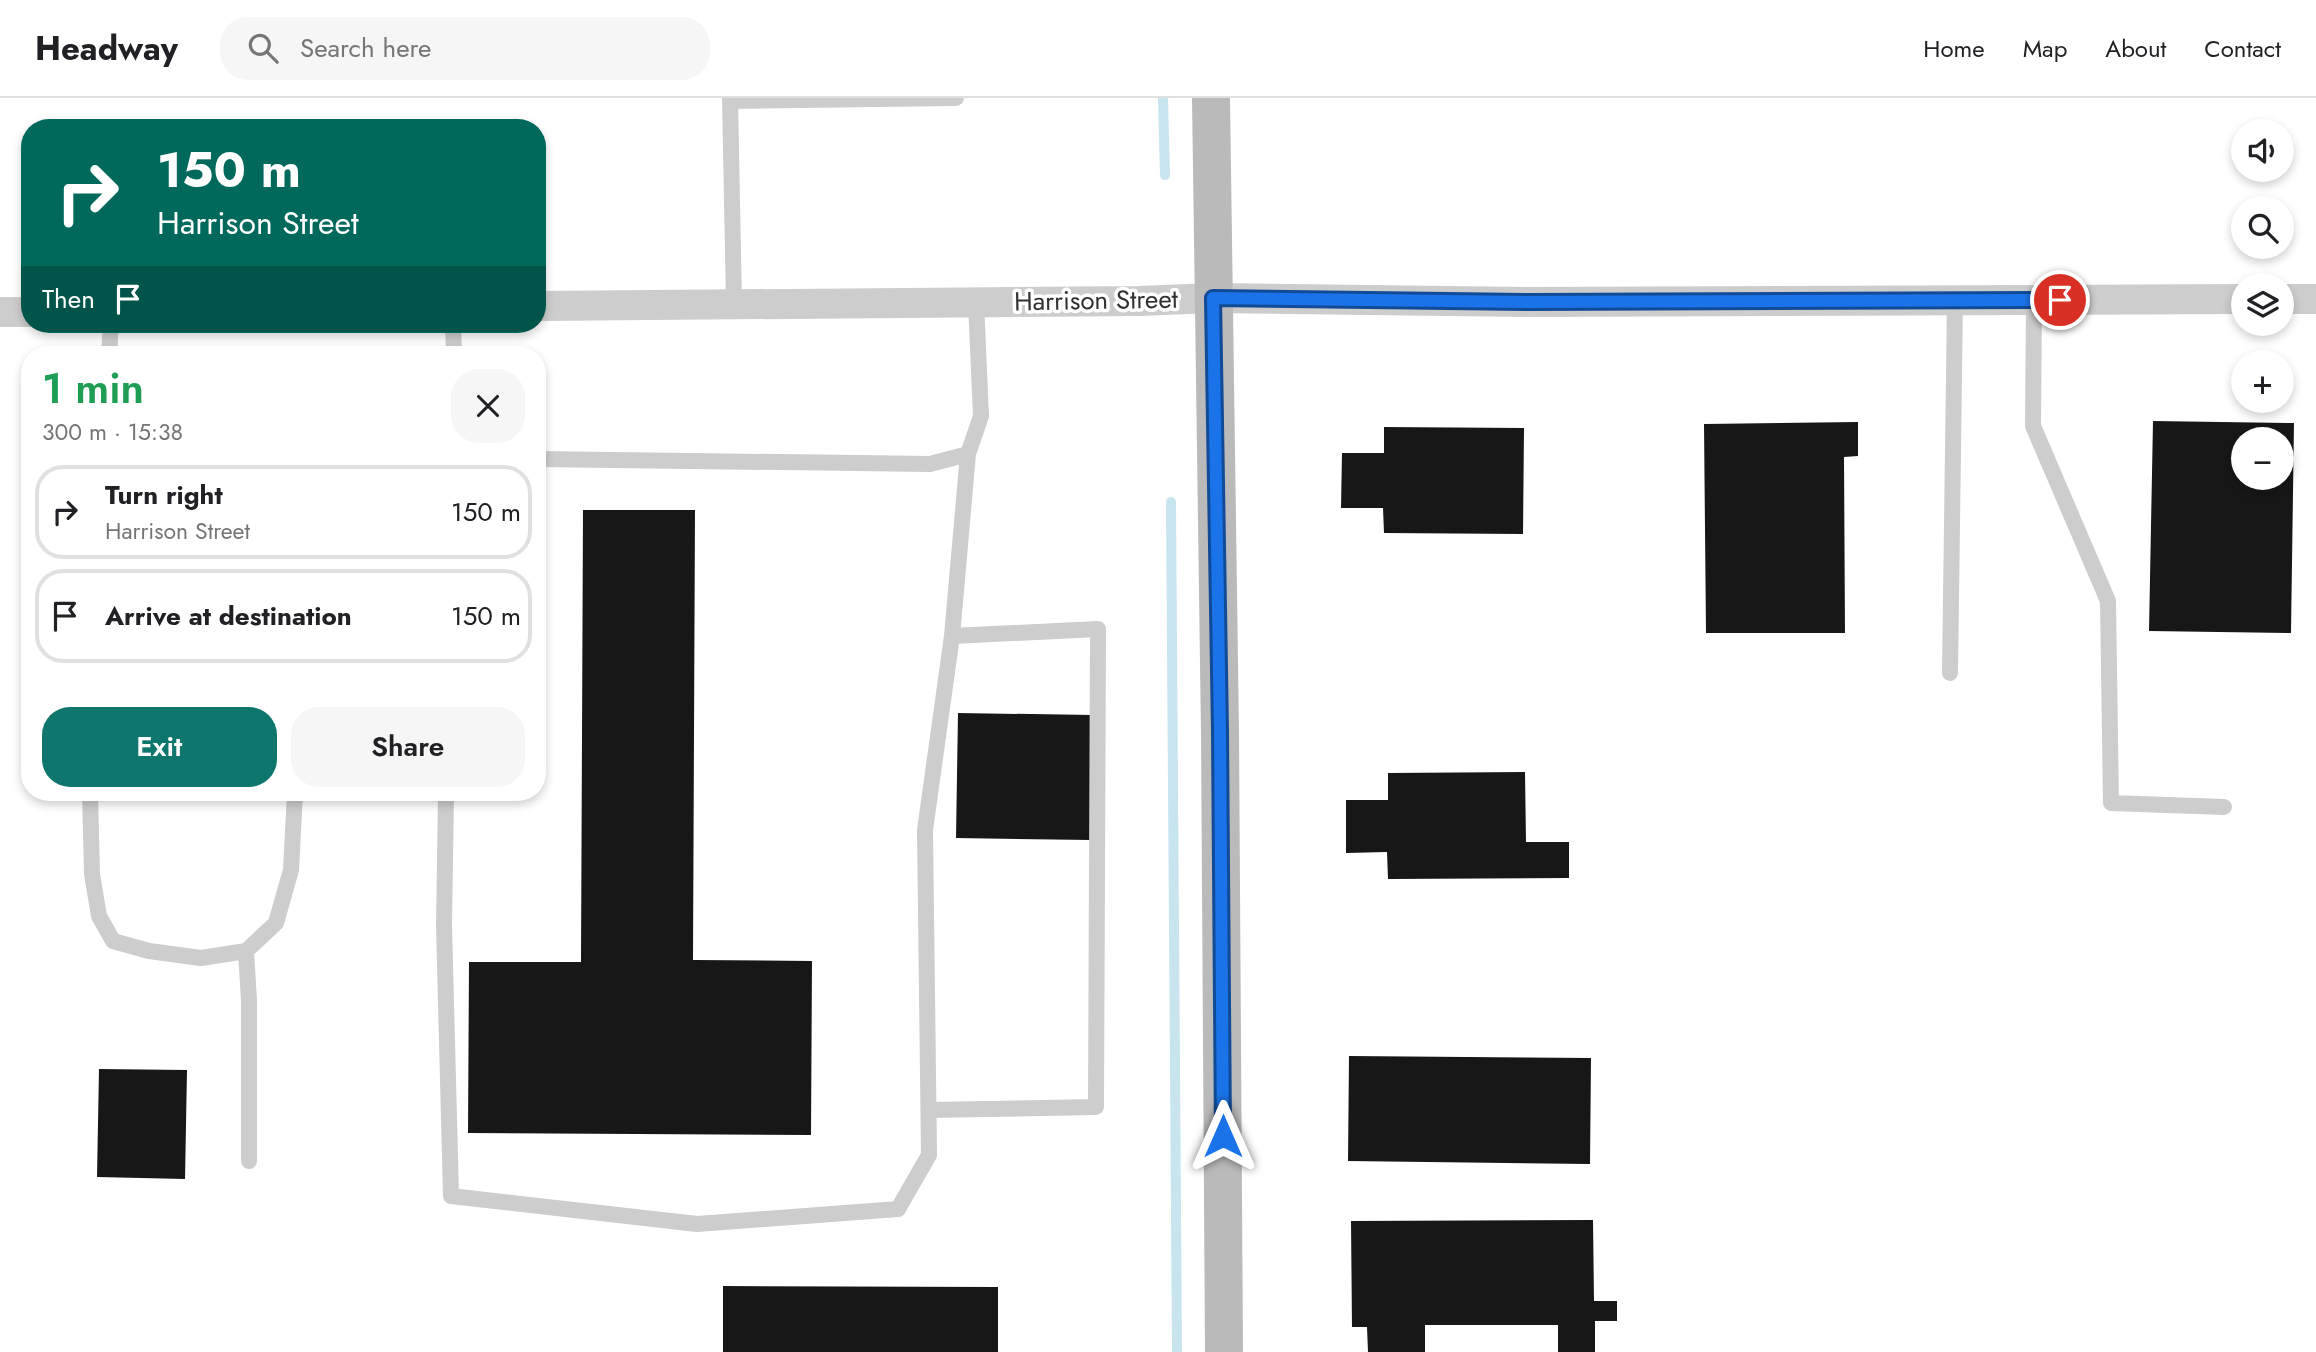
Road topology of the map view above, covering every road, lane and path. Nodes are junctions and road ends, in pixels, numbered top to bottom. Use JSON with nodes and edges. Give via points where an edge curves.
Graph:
{"nodes":[{"id":1,"x":956,"y":98,"type":"edge"},
{"id":2,"x":1211,"y":98,"type":"edge"},
{"id":3,"x":730,"y":99,"type":"edge"},
{"id":4,"x":1213,"y":298,"type":"junction"},
{"id":5,"x":2231,"y":299,"type":"edge"},
{"id":6,"x":2294,"y":299,"type":"edge"},
{"id":7,"x":2316,"y":299,"type":"edge"},
{"id":8,"x":1955,"y":300,"type":"junction"},
{"id":9,"x":2034,"y":300,"type":"junction"},
{"id":10,"x":976,"y":302,"type":"junction"},
{"id":11,"x":733,"y":304,"type":"junction"},
{"id":12,"x":546,"y":306,"type":"edge"},
{"id":13,"x":0,"y":312,"type":"edge"},
{"id":14,"x":21,"y":312,"type":"edge"},
{"id":15,"x":968,"y":454,"type":"junction"},
{"id":16,"x":546,"y":458,"type":"edge"},
{"id":17,"x":952,"y":636,"type":"junction"},
{"id":18,"x":1950,"y":673,"type":"dead end"},
{"id":19,"x":90,"y":801,"type":"edge"},
{"id":20,"x":295,"y":801,"type":"edge"},
{"id":21,"x":446,"y":801,"type":"edge"},
{"id":22,"x":2224,"y":807,"type":"dead end"},
{"id":23,"x":247,"y":951,"type":"junction"},
{"id":24,"x":929,"y":1110,"type":"junction"},
{"id":25,"x":249,"y":1161,"type":"dead end"},
{"id":26,"x":1224,"y":1352,"type":"edge"}],
"edges":[{"from":1,"to":3,"type":"lane"},
{"from":2,"to":4,"type":"street"},
{"from":3,"to":11,"type":"lane"},
{"from":4,"to":8,"type":"street","name":"Harrison Street"},
{"from":4,"to":10,"type":"street","name":"Harrison Street"},
{"from":4,"to":26,"type":"street"},
{"from":5,"to":9,"type":"street","name":"Harrison Street"},
{"from":6,"to":7,"type":"street"},
{"from":8,"to":9,"type":"street","name":"Harrison Street"},
{"from":8,"to":18,"type":"lane"},
{"from":9,"to":22,"type":"lane","via":[[2033,426],[2108,601],[2111,803]]},
{"from":10,"to":11,"type":"street","name":"Harrison Street"},
{"from":10,"to":15,"type":"lane","via":[[981,416]]},
{"from":11,"to":12,"type":"street","name":"Harrison Street"},
{"from":13,"to":14,"type":"street"},
{"from":15,"to":16,"type":"lane","via":[[930,464]]},
{"from":15,"to":17,"type":"lane"},
{"from":17,"to":24,"type":"lane","via":[[925,830]]},
{"from":17,"to":24,"type":"lane","via":[[1098,629],[1096,1107]]},
{"from":19,"to":23,"type":"lane","via":[[92,874],[99,916],[113,942],[201,958]]},
{"from":20,"to":23,"type":"lane","via":[[291,870],[276,923]]},
{"from":21,"to":24,"type":"lane","via":[[451,1196],[697,1224],[898,1209],[929,1155]]},
{"from":23,"to":25,"type":"lane"}]}
